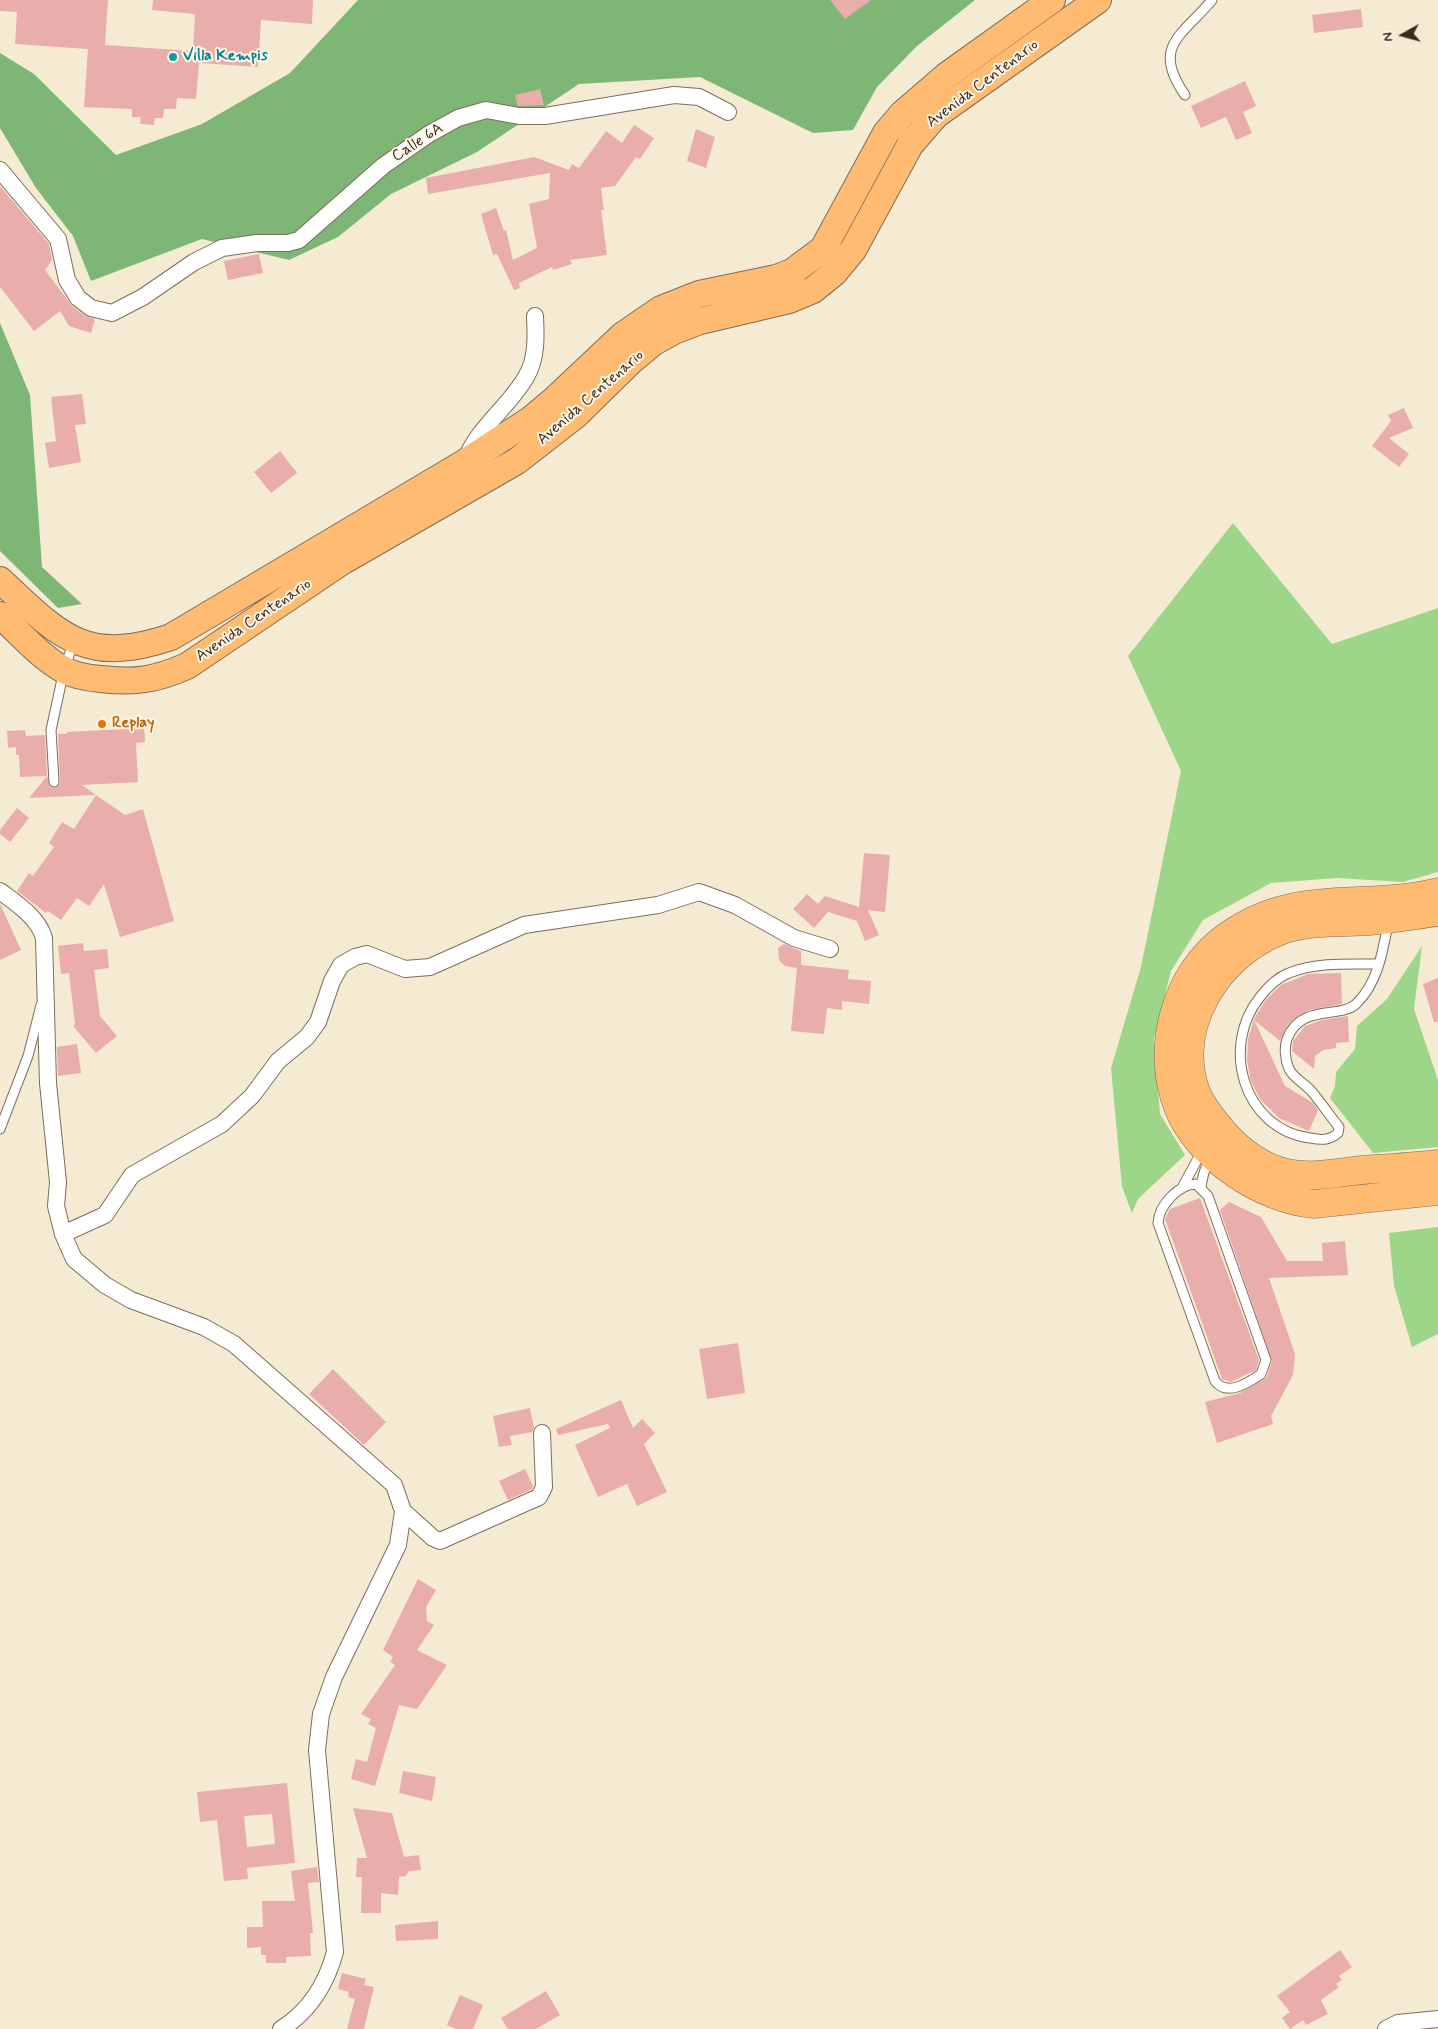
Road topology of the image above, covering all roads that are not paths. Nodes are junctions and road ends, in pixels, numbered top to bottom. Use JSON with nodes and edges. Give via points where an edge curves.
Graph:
{"nodes":[{"id":1,"x":1052,"y":0,"type":"edge"},
{"id":2,"x":1098,"y":0,"type":"edge"},
{"id":3,"x":1212,"y":0,"type":"edge"},
{"id":4,"x":1185,"y":95,"type":"dead end"},
{"id":5,"x":728,"y":112,"type":"dead end"},
{"id":6,"x":0,"y":170,"type":"edge"},
{"id":7,"x":535,"y":316,"type":"dead end"},
{"id":8,"x":464,"y":463,"type":"junction"},
{"id":9,"x":0,"y":580,"type":"edge"},
{"id":10,"x":0,"y":615,"type":"edge"},
{"id":11,"x":75,"y":640,"type":"junction"},
{"id":12,"x":64,"y":670,"type":"junction"},
{"id":13,"x":54,"y":782,"type":"dead end"},
{"id":14,"x":0,"y":891,"type":"edge"},
{"id":15,"x":1438,"y":892,"type":"edge"},
{"id":16,"x":1438,"y":912,"type":"edge"},
{"id":17,"x":1389,"y":918,"type":"junction"},
{"id":18,"x":830,"y":949,"type":"dead end"},
{"id":19,"x":1379,"y":964,"type":"junction"},
{"id":20,"x":45,"y":988,"type":"junction"},
{"id":21,"x":0,"y":1129,"type":"edge"},
{"id":22,"x":1210,"y":1152,"type":"junction"},
{"id":23,"x":1438,"y":1164,"type":"edge"},
{"id":24,"x":1184,"y":1186,"type":"junction"},
{"id":25,"x":1201,"y":1187,"type":"junction"},
{"id":26,"x":1438,"y":1191,"type":"edge"},
{"id":27,"x":63,"y":1234,"type":"junction"},
{"id":28,"x":542,"y":1433,"type":"dead end"},
{"id":29,"x":403,"y":1511,"type":"junction"},
{"id":30,"x":1438,"y":2019,"type":"edge"},
{"id":31,"x":1392,"y":2026,"type":"edge"},
{"id":32,"x":280,"y":2029,"type":"edge"}],
"edges":[{"from":1,"to":8,"type":"main road","name":"Avenida Centenario","via":[[946,76],[903,113],[886,133],[823,249],[808,262],[776,278],[698,294],[661,309],[623,335],[530,420]]},
{"from":2,"to":12,"type":"main road","name":"Avenida Centenario","via":[[936,115],[910,146],[853,250],[834,273],[812,290],[789,300],[700,321],[654,342],[576,415],[517,461],[343,561],[187,666],[166,676],[128,682],[83,677]]},
{"from":3,"to":4,"type":"lane","via":[[1182,30],[1171,48],[1169,67]]},
{"from":5,"to":6,"type":"street","name":"Calle 6A","via":[[699,97],[674,94],[545,116],[519,116],[486,110],[458,118],[383,166],[299,240],[222,248],[112,313],[91,308],[78,298],[67,280],[58,239]]},
{"from":7,"to":8,"type":"street","via":[[535,350],[527,376],[478,435]]},
{"from":8,"to":11,"type":"main road","name":"Avenida Centenario","via":[[171,637],[140,647],[119,649],[100,648]]},
{"from":9,"to":11,"type":"main road","name":"Avenida Centenario","via":[[52,627]]},
{"from":10,"to":12,"type":"main road","name":"Avenida Centenario"},
{"from":11,"to":12,"type":"lane"},
{"from":12,"to":13,"type":"lane","via":[[50,730]]},
{"from":14,"to":20,"type":"street","via":[[41,928]]},
{"from":15,"to":22,"type":"highway","via":[[1288,907],[1245,924],[1210,950],[1177,1003],[1169,1047],[1169,1066],[1178,1108]]},
{"from":16,"to":17,"type":"highway"},
{"from":17,"to":19,"type":"lane"},
{"from":17,"to":23,"type":"highway","via":[[1296,926],[1277,932],[1242,952],[1215,979],[1205,995],[1193,1032],[1191,1070],[1195,1090],[1226,1135],[1276,1170],[1320,1174]]},
{"from":18,"to":27,"type":"street","via":[[794,938],[735,905],[699,892],[658,905],[524,925],[430,967],[404,969],[367,954],[355,957],[341,966],[332,981],[318,1022],[307,1037],[278,1061],[252,1096],[222,1124],[132,1175],[105,1215]]},
{"from":19,"to":19,"type":"lane","via":[[1373,980],[1354,1006],[1311,1016],[1290,1032],[1286,1042],[1290,1069],[1338,1127],[1338,1134],[1322,1140],[1300,1137],[1276,1125],[1258,1108],[1246,1090],[1240,1070],[1243,1024],[1254,1004],[1266,989],[1287,974],[1340,964]]},
{"from":20,"to":21,"type":"lane","via":[[28,1056]]},
{"from":20,"to":27,"type":"street","via":[[48,1083],[58,1182],[56,1206]]},
{"from":22,"to":24,"type":"lane"},
{"from":22,"to":25,"type":"lane"},
{"from":22,"to":26,"type":"highway","via":[[1266,1192],[1302,1203],[1333,1203]]},
{"from":24,"to":25,"type":"lane","via":[[1196,1184]]},
{"from":24,"to":25,"type":"lane","via":[[1161,1209],[1158,1223],[1215,1381],[1222,1388],[1232,1389],[1261,1374],[1266,1360],[1208,1196]]},
{"from":27,"to":29,"type":"street","via":[[74,1259],[106,1285],[131,1300],[204,1326],[234,1344],[394,1485]]},
{"from":28,"to":29,"type":"street","via":[[544,1488],[539,1497],[440,1541],[432,1538]]},
{"from":29,"to":32,"type":"street","via":[[398,1545],[334,1677],[322,1714],[317,1750],[335,1952],[319,1993],[296,2019]]},
{"from":30,"to":31,"type":"street"}]}
